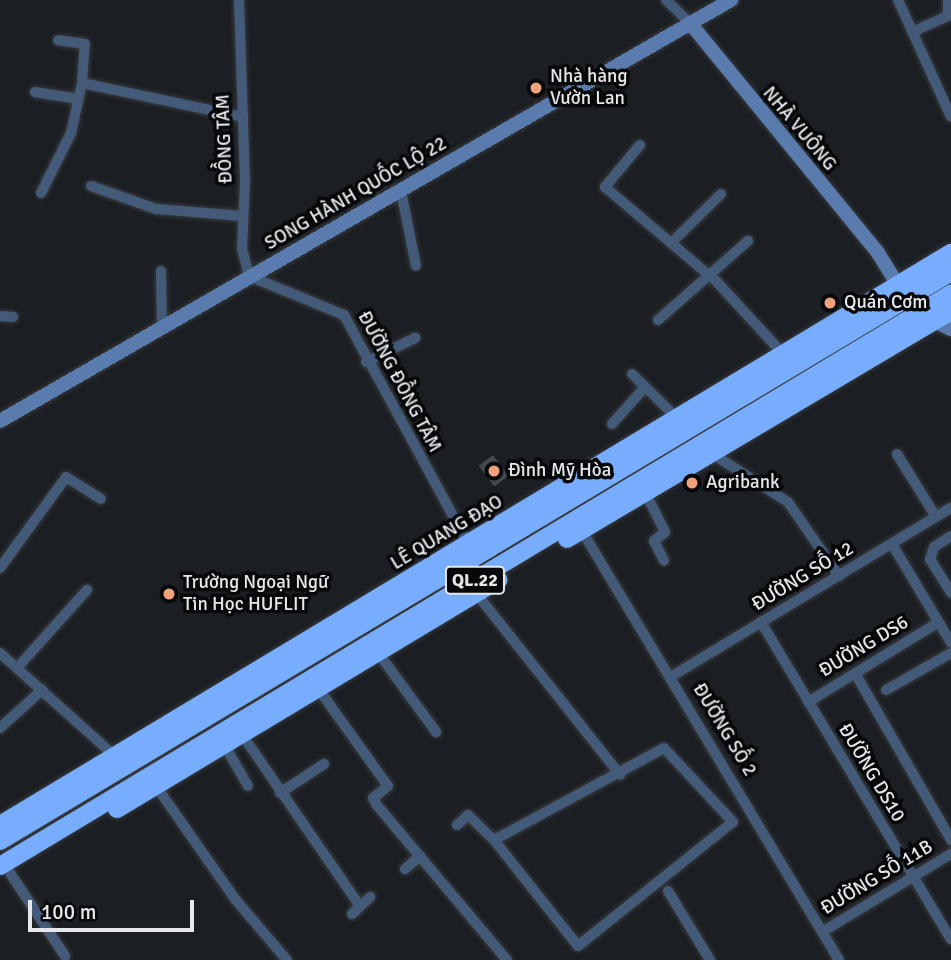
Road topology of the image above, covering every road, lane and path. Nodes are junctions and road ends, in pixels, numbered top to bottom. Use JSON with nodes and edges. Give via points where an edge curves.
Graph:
{"nodes":[{"id":1,"x":239,"y":0,"type":"edge"},
{"id":2,"x":666,"y":0,"type":"edge"},
{"id":3,"x":730,"y":0,"type":"edge"},
{"id":4,"x":898,"y":0,"type":"edge"},
{"id":5,"x":948,"y":0,"type":"edge"},
{"id":6,"x":950,"y":16,"type":"edge"},
{"id":7,"x":690,"y":23,"type":"junction"},
{"id":8,"x":914,"y":31,"type":"junction"},
{"id":9,"x":58,"y":40,"type":"dead end"},
{"id":10,"x":82,"y":83,"type":"junction"},
{"id":11,"x":35,"y":92,"type":"dead end"},
{"id":12,"x":78,"y":99,"type":"junction"},
{"id":13,"x":243,"y":117,"type":"junction"},
{"id":14,"x":951,"y":117,"type":"edge"},
{"id":15,"x":640,"y":145,"type":"dead end"},
{"id":16,"x":91,"y":186,"type":"dead end"},
{"id":17,"x":401,"y":191,"type":"junction"},
{"id":18,"x":41,"y":193,"type":"dead end"},
{"id":19,"x":721,"y":194,"type":"dead end"},
{"id":20,"x":243,"y":216,"type":"junction"},
{"id":21,"x":748,"y":242,"type":"dead end"},
{"id":22,"x":671,"y":243,"type":"junction"},
{"id":23,"x":951,"y":253,"type":"edge"},
{"id":24,"x":416,"y":266,"type":"dead end"},
{"id":25,"x":161,"y":271,"type":"dead end"},
{"id":26,"x":951,"y":272,"type":"edge"},
{"id":27,"x":249,"y":276,"type":"junction"},
{"id":28,"x":710,"y":276,"type":"junction"},
{"id":29,"x":903,"y":292,"type":"junction"},
{"id":30,"x":951,"y":294,"type":"edge"},
{"id":31,"x":951,"y":311,"type":"edge"},
{"id":32,"x":0,"y":316,"type":"edge"},
{"id":33,"x":13,"y":317,"type":"dead end"},
{"id":34,"x":927,"y":317,"type":"junction"},
{"id":35,"x":658,"y":320,"type":"dead end"},
{"id":36,"x":162,"y":327,"type":"junction"},
{"id":37,"x":951,"y":329,"type":"edge"},
{"id":38,"x":415,"y":338,"type":"dead end"},
{"id":39,"x":789,"y":360,"type":"junction"},
{"id":40,"x":366,"y":362,"type":"junction"},
{"id":41,"x":632,"y":374,"type":"dead end"},
{"id":42,"x":645,"y":387,"type":"junction"},
{"id":43,"x":4,"y":415,"type":"edge"},
{"id":44,"x":683,"y":423,"type":"junction"},
{"id":45,"x":612,"y":424,"type":"dead end"},
{"id":46,"x":711,"y":453,"type":"junction"},
{"id":47,"x":897,"y":454,"type":"dead end"},
{"id":48,"x":646,"y":494,"type":"junction"},
{"id":49,"x":101,"y":499,"type":"dead end"},
{"id":50,"x":951,"y":508,"type":"edge"},
{"id":51,"x":936,"y":517,"type":"junction"},
{"id":52,"x":579,"y":525,"type":"junction"},
{"id":53,"x":951,"y":536,"type":"edge"},
{"id":54,"x":892,"y":544,"type":"junction"},
{"id":55,"x":472,"y":550,"type":"junction"},
{"id":56,"x":664,"y":561,"type":"dead end"},
{"id":57,"x":0,"y":568,"type":"edge"},
{"id":58,"x":839,"y":576,"type":"junction"},
{"id":59,"x":87,"y":590,"type":"dead end"},
{"id":60,"x":476,"y":593,"type":"junction"},
{"id":61,"x":951,"y":593,"type":"edge"},
{"id":62,"x":761,"y":622,"type":"junction"},
{"id":63,"x":939,"y":622,"type":"junction"},
{"id":64,"x":951,"y":643,"type":"edge"},
{"id":65,"x":0,"y":653,"type":"edge"},
{"id":66,"x":951,"y":653,"type":"edge"},
{"id":67,"x":379,"y":654,"type":"junction"},
{"id":68,"x":17,"y":668,"type":"junction"},
{"id":69,"x":855,"y":673,"type":"junction"},
{"id":70,"x":672,"y":676,"type":"junction"},
{"id":71,"x":315,"y":684,"type":"junction"},
{"id":72,"x":42,"y":690,"type":"junction"},
{"id":73,"x":886,"y":690,"type":"dead end"},
{"id":74,"x":808,"y":702,"type":"junction"},
{"id":75,"x":0,"y":728,"type":"edge"},
{"id":76,"x":436,"y":732,"type":"dead end"},
{"id":77,"x":243,"y":736,"type":"junction"},
{"id":78,"x":226,"y":746,"type":"junction"},
{"id":79,"x":120,"y":761,"type":"junction"},
{"id":80,"x":324,"y":764,"type":"dead end"},
{"id":81,"x":620,"y":775,"type":"junction"},
{"id":82,"x":156,"y":786,"type":"junction"},
{"id":83,"x":248,"y":786,"type":"dead end"},
{"id":84,"x":280,"y":793,"type":"junction"},
{"id":85,"x":0,"y":825,"type":"edge"},
{"id":86,"x":457,"y":825,"type":"dead end"},
{"id":87,"x":494,"y":840,"type":"junction"},
{"id":88,"x":951,"y":840,"type":"edge"},
{"id":89,"x":0,"y":841,"type":"edge"},
{"id":90,"x":951,"y":854,"type":"edge"},
{"id":91,"x":421,"y":856,"type":"junction"},
{"id":92,"x":405,"y":869,"type":"dead end"},
{"id":93,"x":3,"y":873,"type":"edge"},
{"id":94,"x":913,"y":877,"type":"junction"},
{"id":95,"x":668,"y":891,"type":"dead end"},
{"id":96,"x":370,"y":897,"type":"dead end"},
{"id":97,"x":360,"y":906,"type":"junction"},
{"id":98,"x":352,"y":915,"type":"dead end"},
{"id":99,"x":822,"y":932,"type":"junction"},
{"id":100,"x":951,"y":940,"type":"edge"},
{"id":101,"x":65,"y":956,"type":"dead end"},
{"id":102,"x":287,"y":960,"type":"edge"},
{"id":103,"x":507,"y":960,"type":"edge"},
{"id":104,"x":710,"y":960,"type":"edge"},
{"id":105,"x":839,"y":960,"type":"edge"}],
"edges":[{"from":1,"to":13,"type":"street","name":"ĐỒNG TÂM"},
{"from":2,"to":7,"type":"street","name":"NHÀ VUÔNG"},
{"from":3,"to":7,"type":"street","name":"SONG HÀNH QUỐC LỘ 22"},
{"from":4,"to":8,"type":"street"},
{"from":5,"to":6,"type":"street"},
{"from":6,"to":8,"type":"street"},
{"from":7,"to":17,"type":"street","name":"SONG HÀNH QUỐC LỘ 22"},
{"from":7,"to":29,"type":"street","name":"NHÀ VUÔNG","via":[[878,253]]},
{"from":8,"to":14,"type":"street"},
{"from":9,"to":10,"type":"street","via":[[85,44]]},
{"from":10,"to":12,"type":"street"},
{"from":10,"to":13,"type":"street"},
{"from":11,"to":12,"type":"street"},
{"from":12,"to":18,"type":"street","via":[[71,133]]},
{"from":13,"to":20,"type":"street","name":"ĐỒNG TÂM"},
{"from":15,"to":22,"type":"street","via":[[605,187]]},
{"from":16,"to":20,"type":"street","via":[[156,209]]},
{"from":17,"to":24,"type":"street"},
{"from":17,"to":27,"type":"street","name":"SONG HÀNH QUỐC LỘ 22"},
{"from":19,"to":22,"type":"street"},
{"from":20,"to":27,"type":"street","name":"ĐỒNG TÂM","via":[[242,249]]},
{"from":21,"to":28,"type":"street"},
{"from":22,"to":28,"type":"street"},
{"from":23,"to":29,"type":"highway","name":"LÊ QUANG ĐẠO","number":"QL.22"},
{"from":25,"to":36,"type":"street"},
{"from":26,"to":29,"type":"highway","name":"LÊ QUANG ĐẠO","number":"QL.22"},
{"from":27,"to":36,"type":"street","name":"SONG HÀNH QUỐC LỘ 22"},
{"from":27,"to":40,"type":"street","name":"ĐƯỜNG ĐỒNG TÂM","via":[[344,315]]},
{"from":28,"to":35,"type":"street"},
{"from":28,"to":39,"type":"street"},
{"from":29,"to":34,"type":"street","name":"NHÀ VUÔNG"},
{"from":29,"to":39,"type":"highway","name":"LÊ QUANG ĐẠO","number":"QL.22"},
{"from":30,"to":34,"type":"highway","number":"QL.22"},
{"from":31,"to":34,"type":"highway","number":"QL.22"},
{"from":32,"to":33,"type":"street"},
{"from":34,"to":37,"type":"street"},
{"from":34,"to":46,"type":"highway","number":"QL.22"},
{"from":34,"to":52,"type":"highway","number":"QL.22"},
{"from":36,"to":43,"type":"street","name":"SONG HÀNH QUỐC LỘ 22"},
{"from":38,"to":40,"type":"street"},
{"from":39,"to":44,"type":"highway","name":"LÊ QUANG ĐẠO","number":"QL.22"},
{"from":40,"to":55,"type":"street","name":"ĐƯỜNG ĐỒNG TÂM"},
{"from":41,"to":42,"type":"street"},
{"from":42,"to":44,"type":"street"},
{"from":42,"to":45,"type":"street"},
{"from":44,"to":55,"type":"highway","name":"LÊ QUANG ĐẠO","number":"QL.22"},
{"from":46,"to":48,"type":"highway","number":"QL.22"},
{"from":46,"to":58,"type":"street","via":[[788,502]]},
{"from":47,"to":51,"type":"street"},
{"from":48,"to":52,"type":"highway","number":"QL.22"},
{"from":48,"to":56,"type":"street","via":[[666,532],[654,541]]},
{"from":49,"to":57,"type":"street","via":[[66,477]]},
{"from":50,"to":51,"type":"street","name":"ĐƯỜNG SỐ 12"},
{"from":51,"to":54,"type":"street","name":"ĐƯỜNG SỐ 12"},
{"from":52,"to":60,"type":"highway","number":"QL.22"},
{"from":52,"to":70,"type":"street","name":"ĐƯỜNG SỐ 2"},
{"from":52,"to":71,"type":"highway","number":"QL.22"},
{"from":53,"to":61,"type":"street","via":[[933,547],[930,559]]},
{"from":54,"to":58,"type":"street","name":"ĐƯỜNG SỐ 12"},
{"from":54,"to":63,"type":"street"},
{"from":55,"to":79,"type":"highway","name":"LÊ QUANG ĐẠO","number":"QL.22"},
{"from":58,"to":62,"type":"street","name":"ĐƯỜNG SỐ 12"},
{"from":59,"to":68,"type":"street"},
{"from":60,"to":67,"type":"highway","number":"QL.22"},
{"from":60,"to":81,"type":"street"},
{"from":62,"to":70,"type":"street","name":"ĐƯỜNG SỐ 12"},
{"from":62,"to":74,"type":"street","name":"ĐƯỜNG DS10"},
{"from":63,"to":64,"type":"street"},
{"from":63,"to":69,"type":"street","name":"ĐƯỜNG DS6"},
{"from":65,"to":68,"type":"street"},
{"from":66,"to":73,"type":"street"},
{"from":67,"to":71,"type":"highway","number":"QL.22"},
{"from":67,"to":76,"type":"street"},
{"from":68,"to":72,"type":"street"},
{"from":69,"to":74,"type":"street","name":"ĐƯỜNG DS6"},
{"from":69,"to":88,"type":"street"},
{"from":70,"to":99,"type":"street","name":"ĐƯỜNG SỐ 2"},
{"from":71,"to":77,"type":"highway","number":"QL.22"},
{"from":71,"to":91,"type":"street","via":[[388,786],[373,799]]},
{"from":71,"to":93,"type":"highway","number":"QL.22"},
{"from":72,"to":75,"type":"street"},
{"from":72,"to":79,"type":"street"},
{"from":74,"to":94,"type":"street","name":"ĐƯỜNG DS10"},
{"from":77,"to":78,"type":"highway","number":"QL.22"},
{"from":77,"to":84,"type":"street"},
{"from":78,"to":82,"type":"highway","number":"QL.22"},
{"from":78,"to":83,"type":"street"},
{"from":79,"to":85,"type":"highway","name":"LÊ QUANG ĐẠO","number":"QL.22"},
{"from":79,"to":89,"type":"highway","name":"LÊ QUANG ĐẠO","number":"QL.22"},
{"from":80,"to":84,"type":"street"},
{"from":81,"to":87,"type":"street"},
{"from":81,"to":87,"type":"street","via":[[664,748],[733,822],[578,946]]},
{"from":82,"to":93,"type":"highway","number":"QL.22"},
{"from":82,"to":102,"type":"street","via":[[227,888]]},
{"from":84,"to":97,"type":"street"},
{"from":86,"to":87,"type":"street","via":[[468,815]]},
{"from":90,"to":94,"type":"street","name":"ĐƯỜNG SỐ 11B"},
{"from":91,"to":92,"type":"street"},
{"from":91,"to":103,"type":"street"},
{"from":93,"to":101,"type":"street"},
{"from":94,"to":99,"type":"street","name":"ĐƯỜNG SỐ 11B"},
{"from":94,"to":100,"type":"street","name":"ĐƯỜNG DS10"},
{"from":95,"to":104,"type":"street"},
{"from":96,"to":97,"type":"street"},
{"from":97,"to":98,"type":"street"},
{"from":99,"to":105,"type":"street","name":"ĐƯỜNG SỐ 2"}]}
